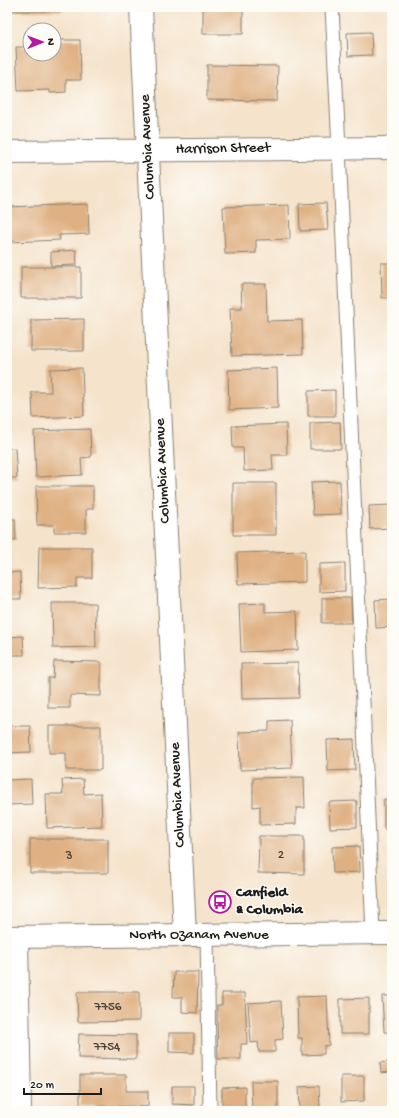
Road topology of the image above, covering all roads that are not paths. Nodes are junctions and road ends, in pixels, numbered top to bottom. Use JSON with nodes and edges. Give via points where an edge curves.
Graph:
{"nodes":[{"id":1,"x":141,"y":7,"type":"edge"},
{"id":2,"x":332,"y":7,"type":"edge"},
{"id":3,"x":339,"y":148,"type":"junction"},
{"id":4,"x":392,"y":148,"type":"edge"},
{"id":5,"x":148,"y":150,"type":"junction"},
{"id":6,"x":7,"y":152,"type":"edge"},
{"id":7,"x":383,"y":933,"type":"edge"},
{"id":8,"x":184,"y":935,"type":"junction"},
{"id":9,"x":207,"y":935,"type":"junction"},
{"id":10,"x":12,"y":937,"type":"edge"},
{"id":11,"x":20,"y":1111,"type":"edge"},
{"id":12,"x":210,"y":1111,"type":"edge"}],
"edges":[{"from":1,"to":5,"type":"street","name":"Columbia Avenue"},
{"from":2,"to":3,"type":"lane"},
{"from":3,"to":4,"type":"street","name":"Harrison Street"},
{"from":3,"to":5,"type":"street","name":"Harrison Street"},
{"from":3,"to":7,"type":"lane"},
{"from":5,"to":6,"type":"street","name":"Harrison Street"},
{"from":5,"to":8,"type":"street","name":"Columbia Avenue"},
{"from":7,"to":9,"type":"street","name":"North Ozanam Avenue"},
{"from":8,"to":9,"type":"street","name":"North Ozanam Avenue"},
{"from":8,"to":10,"type":"street","name":"North Ozanam Avenue"},
{"from":9,"to":12,"type":"lane"},
{"from":10,"to":11,"type":"street"}]}
